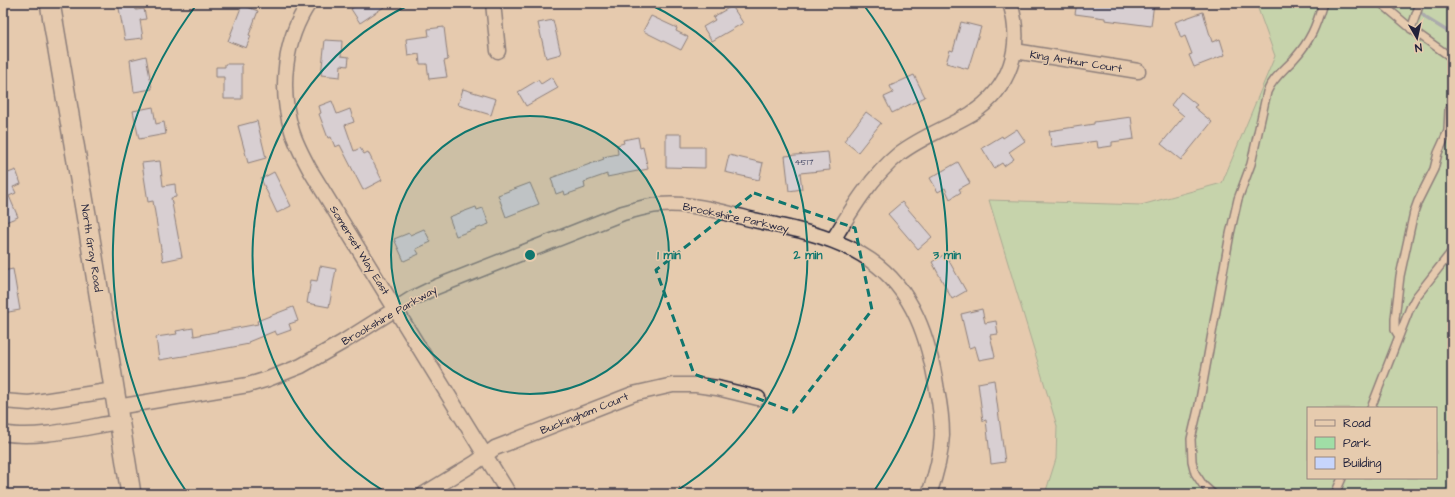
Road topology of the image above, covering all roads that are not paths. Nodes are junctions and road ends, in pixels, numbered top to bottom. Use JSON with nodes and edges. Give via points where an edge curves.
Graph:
{"nodes":[{"id":1,"x":50,"y":3,"type":"edge"},
{"id":2,"x":309,"y":3,"type":"edge"},
{"id":3,"x":493,"y":3,"type":"edge"},
{"id":4,"x":1010,"y":3,"type":"edge"},
{"id":5,"x":1323,"y":3,"type":"edge"},
{"id":6,"x":1381,"y":3,"type":"edge"},
{"id":7,"x":1420,"y":3,"type":"edge"},
{"id":8,"x":1411,"y":25,"type":"junction"},
{"id":9,"x":498,"y":51,"type":"dead end"},
{"id":10,"x":1015,"y":51,"type":"junction"},
{"id":11,"x":1452,"y":58,"type":"edge"},
{"id":12,"x":1138,"y":71,"type":"dead end"},
{"id":13,"x":1452,"y":100,"type":"edge"},
{"id":14,"x":833,"y":240,"type":"junction"},
{"id":15,"x":1452,"y":251,"type":"edge"},
{"id":16,"x":396,"y":309,"type":"junction"},
{"id":17,"x":1398,"y":335,"type":"junction"},
{"id":18,"x":758,"y":398,"type":"dead end"},
{"id":19,"x":3,"y":401,"type":"edge"},
{"id":20,"x":117,"y":406,"type":"junction"},
{"id":21,"x":1371,"y":407,"type":"edge"},
{"id":22,"x":3,"y":433,"type":"edge"},
{"id":23,"x":485,"y":455,"type":"junction"},
{"id":24,"x":1342,"y":479,"type":"edge"},
{"id":25,"x":131,"y":494,"type":"edge"},
{"id":26,"x":424,"y":494,"type":"edge"},
{"id":27,"x":509,"y":494,"type":"edge"},
{"id":28,"x":929,"y":494,"type":"edge"},
{"id":29,"x":1213,"y":494,"type":"edge"},
{"id":30,"x":1335,"y":494,"type":"edge"}],
"edges":[{"from":1,"to":20,"type":"street","name":"North Gray Road"},
{"from":2,"to":16,"type":"street","name":"Somerset Way East","via":[[294,33],[285,76],[285,102],[292,132],[310,170]]},
{"from":3,"to":9,"type":"street"},
{"from":4,"to":10,"type":"street","via":[[1016,35]]},
{"from":5,"to":29,"type":"lane","via":[[1312,36],[1266,92],[1251,164],[1231,227],[1191,439],[1195,473]]},
{"from":6,"to":8,"type":"lane"},
{"from":7,"to":8,"type":"lane"},
{"from":8,"to":11,"type":"lane"},
{"from":10,"to":12,"type":"street","name":"King Arthur Court"},
{"from":10,"to":14,"type":"street","via":[[1004,78],[987,102],[960,120],[920,140],[889,163],[868,187]]},
{"from":13,"to":17,"type":"lane","via":[[1448,131],[1414,212],[1400,276],[1395,319]]},
{"from":14,"to":16,"type":"street","name":"Brookshire Parkway","via":[[704,208],[672,204],[647,206],[462,276]]},
{"from":14,"to":28,"type":"street","name":"Brookshire Parkway","via":[[871,260],[891,278],[910,302],[922,328],[932,362],[942,435],[936,472]]},
{"from":15,"to":17,"type":"lane","via":[[1416,298]]},
{"from":16,"to":20,"type":"street","name":"Brookshire Parkway","via":[[319,356],[268,380]]},
{"from":16,"to":23,"type":"street","name":"Somerset Way East"},
{"from":17,"to":21,"type":"lane"},
{"from":18,"to":23,"type":"street","name":"Buckingham Court","via":[[705,385],[673,385],[647,390],[498,447]]},
{"from":19,"to":20,"type":"street"},
{"from":20,"to":22,"type":"street","via":[[44,434]]},
{"from":20,"to":25,"type":"street","name":"North Gray Road"},
{"from":23,"to":26,"type":"street","name":"Buckingham Court"},
{"from":23,"to":27,"type":"street","name":"Somerset Way East"},
{"from":24,"to":30,"type":"lane"}]}
